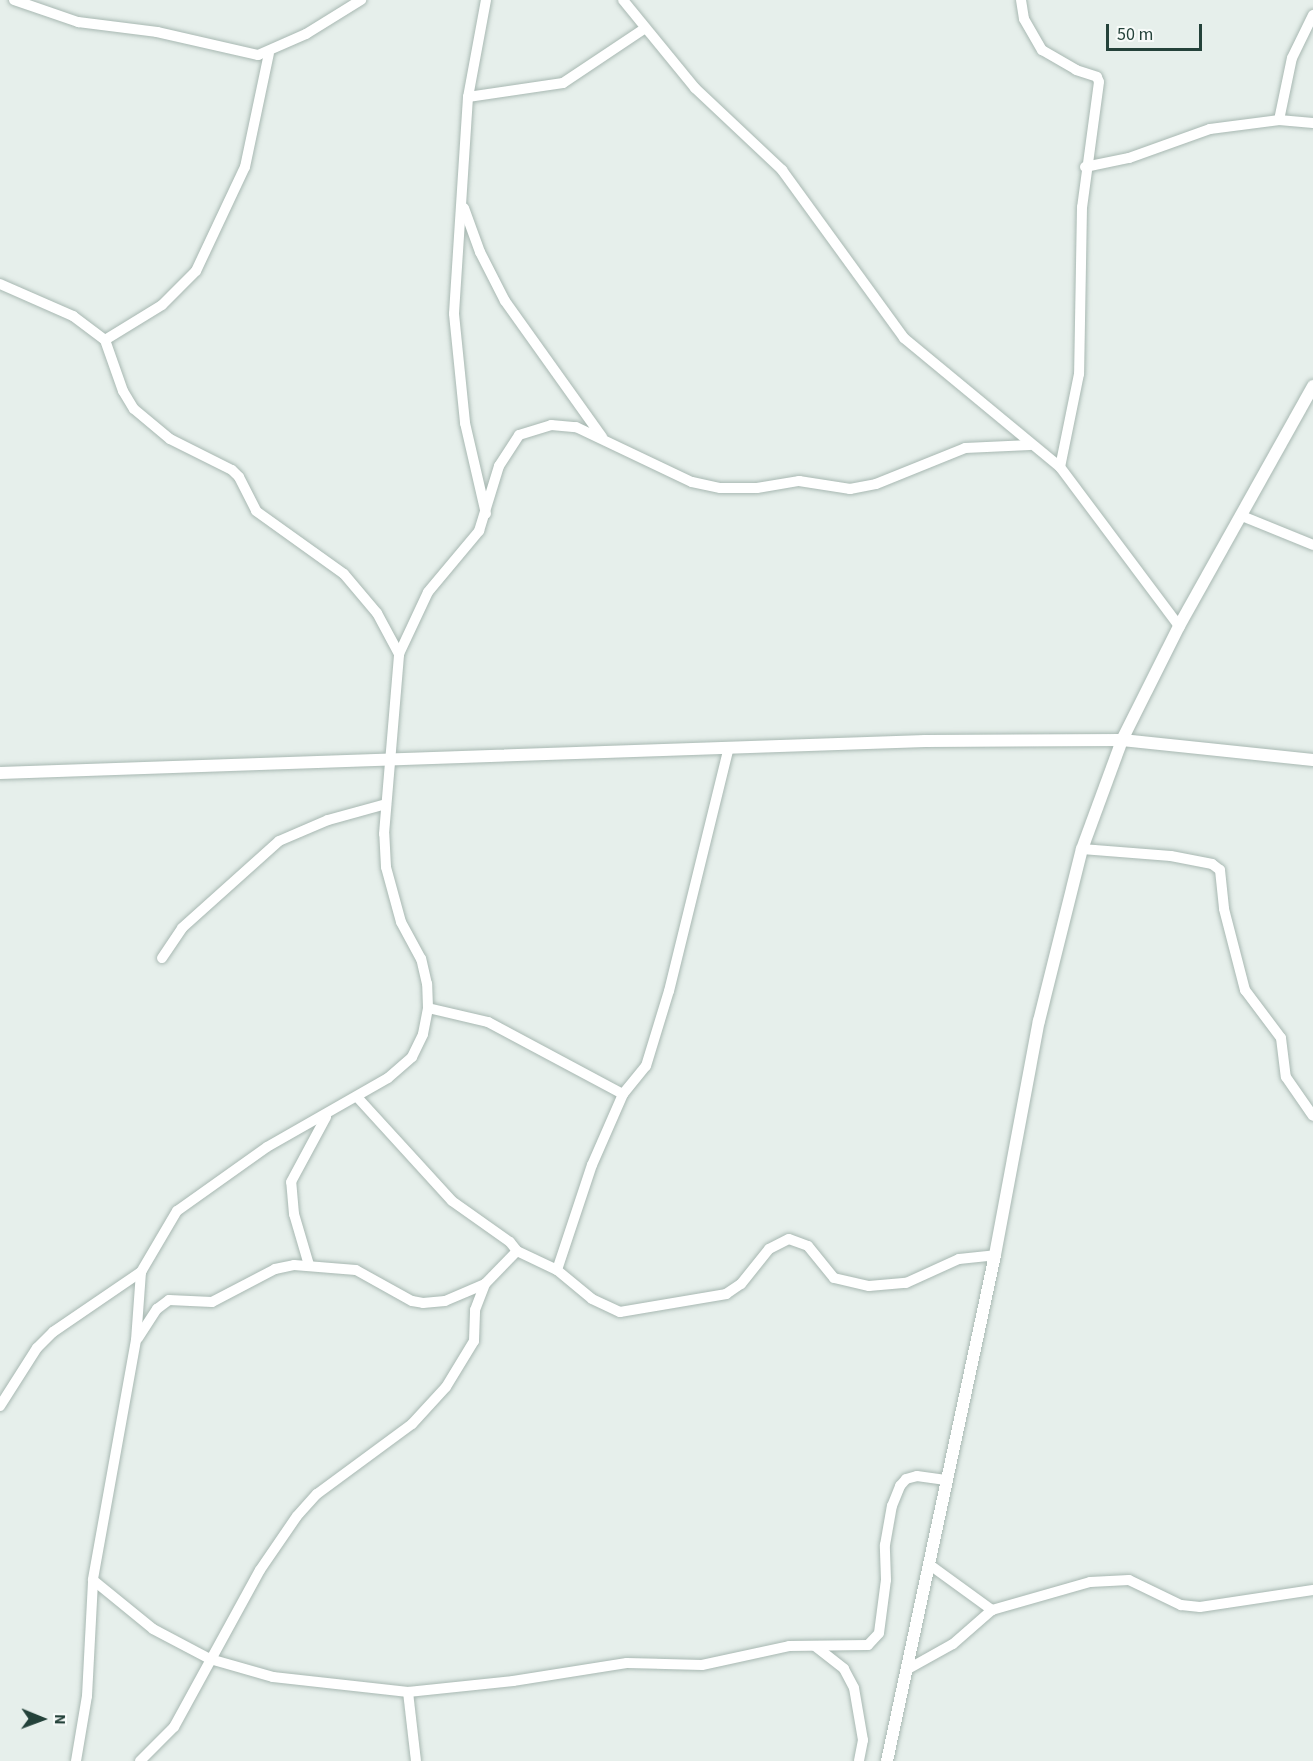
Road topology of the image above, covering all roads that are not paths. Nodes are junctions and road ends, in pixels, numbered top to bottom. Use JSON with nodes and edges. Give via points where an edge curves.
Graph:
{"nodes":[{"id":1,"x":14,"y":0,"type":"edge"},
{"id":2,"x":361,"y":0,"type":"edge"},
{"id":3,"x":486,"y":0,"type":"edge"},
{"id":4,"x":623,"y":0,"type":"edge"},
{"id":5,"x":1021,"y":0,"type":"edge"},
{"id":6,"x":1313,"y":15,"type":"edge"},
{"id":7,"x":644,"y":29,"type":"junction"},
{"id":8,"x":269,"y":53,"type":"junction"},
{"id":9,"x":468,"y":97,"type":"junction"},
{"id":10,"x":1279,"y":120,"type":"junction"},
{"id":11,"x":1313,"y":123,"type":"edge"},
{"id":12,"x":1085,"y":167,"type":"junction"},
{"id":13,"x":462,"y":202,"type":"junction"},
{"id":14,"x":0,"y":284,"type":"edge"},
{"id":15,"x":105,"y":340,"type":"junction"},
{"id":16,"x":1313,"y":386,"type":"edge"},
{"id":17,"x":602,"y":437,"type":"junction"},
{"id":18,"x":1030,"y":445,"type":"junction"},
{"id":19,"x":1060,"y":467,"type":"junction"},
{"id":20,"x":487,"y":515,"type":"junction"},
{"id":21,"x":1242,"y":516,"type":"junction"},
{"id":22,"x":1313,"y":545,"type":"edge"},
{"id":23,"x":1179,"y":626,"type":"junction"},
{"id":24,"x":399,"y":654,"type":"junction"},
{"id":25,"x":1122,"y":740,"type":"junction"},
{"id":26,"x":728,"y":750,"type":"junction"},
{"id":27,"x":390,"y":760,"type":"junction"},
{"id":28,"x":1313,"y":760,"type":"edge"},
{"id":29,"x":0,"y":773,"type":"edge"},
{"id":30,"x":386,"y":804,"type":"junction"},
{"id":31,"x":1082,"y":849,"type":"junction"},
{"id":32,"x":162,"y":958,"type":"dead end"},
{"id":33,"x":428,"y":1008,"type":"junction"},
{"id":34,"x":623,"y":1094,"type":"junction"},
{"id":35,"x":358,"y":1098,"type":"junction"},
{"id":36,"x":1313,"y":1116,"type":"edge"},
{"id":37,"x":326,"y":1117,"type":"junction"},
{"id":38,"x":517,"y":1251,"type":"junction"},
{"id":39,"x":995,"y":1255,"type":"junction"},
{"id":40,"x":309,"y":1265,"type":"junction"},
{"id":41,"x":557,"y":1270,"type":"junction"},
{"id":42,"x":141,"y":1272,"type":"junction"},
{"id":43,"x":485,"y":1284,"type":"junction"},
{"id":44,"x":136,"y":1340,"type":"junction"},
{"id":45,"x":0,"y":1406,"type":"edge"},
{"id":46,"x":946,"y":1480,"type":"junction"},
{"id":47,"x":930,"y":1565,"type":"junction"},
{"id":48,"x":93,"y":1580,"type":"junction"},
{"id":49,"x":1313,"y":1590,"type":"edge"},
{"id":50,"x":992,"y":1610,"type":"junction"},
{"id":51,"x":815,"y":1646,"type":"junction"},
{"id":52,"x":210,"y":1659,"type":"junction"},
{"id":53,"x":908,"y":1670,"type":"junction"},
{"id":54,"x":408,"y":1692,"type":"junction"},
{"id":55,"x":76,"y":1761,"type":"edge"},
{"id":56,"x":140,"y":1761,"type":"edge"},
{"id":57,"x":416,"y":1761,"type":"edge"},
{"id":58,"x":859,"y":1761,"type":"edge"},
{"id":59,"x":887,"y":1761,"type":"edge"}],
"edges":[{"from":1,"to":8,"type":"street","via":[[78,22],[157,33],[250,54]]},
{"from":2,"to":8,"type":"street"},
{"from":3,"to":9,"type":"street"},
{"from":4,"to":7,"type":"street"},
{"from":5,"to":12,"type":"street","via":[[1024,19],[1042,50],[1099,80]]},
{"from":6,"to":10,"type":"street","via":[[1292,58]]},
{"from":7,"to":9,"type":"street","via":[[563,83]]},
{"from":7,"to":18,"type":"street","via":[[695,88],[782,170],[904,338]]},
{"from":8,"to":15,"type":"street","via":[[245,167],[196,271],[162,305]]},
{"from":9,"to":13,"type":"street"},
{"from":10,"to":11,"type":"street"},
{"from":10,"to":12,"type":"street","via":[[1209,129],[1129,158]]},
{"from":12,"to":19,"type":"street","via":[[1080,356]]},
{"from":13,"to":17,"type":"street","via":[[480,252],[505,301]]},
{"from":13,"to":20,"type":"street","via":[[454,314],[457,362],[465,423]]},
{"from":14,"to":15,"type":"street","via":[[73,316]]},
{"from":15,"to":24,"type":"street","via":[[123,391],[134,409],[177,444],[232,470],[256,511],[344,574],[377,613]]},
{"from":16,"to":21,"type":"street"},
{"from":17,"to":18,"type":"street","via":[[693,482],[720,488],[757,488],[799,481],[837,489],[856,488],[965,448]]},
{"from":17,"to":20,"type":"street","via":[[576,427],[551,425],[519,435],[500,466]]},
{"from":18,"to":19,"type":"street"},
{"from":19,"to":23,"type":"street"},
{"from":20,"to":24,"type":"street","via":[[469,544],[428,592]]},
{"from":21,"to":22,"type":"street"},
{"from":21,"to":23,"type":"street"},
{"from":23,"to":25,"type":"street"},
{"from":24,"to":27,"type":"street"},
{"from":25,"to":26,"type":"street","via":[[925,741]]},
{"from":25,"to":28,"type":"street"},
{"from":25,"to":31,"type":"street"},
{"from":26,"to":27,"type":"street"},
{"from":26,"to":34,"type":"street","via":[[655,1039],[646,1066]]},
{"from":27,"to":29,"type":"street"},
{"from":27,"to":30,"type":"street"},
{"from":30,"to":32,"type":"street","via":[[328,820],[279,841],[182,928]]},
{"from":30,"to":33,"type":"street","via":[[386,867],[392,896],[421,959]]},
{"from":31,"to":36,"type":"street","via":[[1171,856],[1212,864],[1220,870],[1224,909],[1245,990],[1281,1038],[1286,1077]]},
{"from":31,"to":39,"type":"street","via":[[1039,1021]]},
{"from":33,"to":34,"type":"street","via":[[488,1022]]},
{"from":33,"to":35,"type":"street","via":[[412,1057]]},
{"from":34,"to":41,"type":"street","via":[[592,1165]]},
{"from":35,"to":37,"type":"street"},
{"from":35,"to":38,"type":"street","via":[[445,1194]]},
{"from":37,"to":40,"type":"street","via":[[291,1182],[294,1214]]},
{"from":37,"to":42,"type":"street","via":[[267,1147],[177,1211]]},
{"from":38,"to":41,"type":"street"},
{"from":38,"to":43,"type":"street"},
{"from":39,"to":41,"type":"street","via":[[959,1259],[906,1284],[869,1286],[834,1278],[808,1246],[789,1239],[769,1249],[741,1284],[726,1294],[682,1299],[633,1312],[606,1307]]},
{"from":39,"to":46,"type":"street"},
{"from":40,"to":43,"type":"street","via":[[356,1269],[411,1301],[423,1303],[445,1301]]},
{"from":40,"to":44,"type":"street","via":[[275,1269],[212,1302],[170,1300],[157,1309]]},
{"from":42,"to":44,"type":"street"},
{"from":42,"to":45,"type":"street","via":[[53,1332],[37,1348]]},
{"from":43,"to":52,"type":"street","via":[[475,1310],[474,1341],[446,1387],[412,1424],[317,1494],[260,1570]]},
{"from":44,"to":48,"type":"street"},
{"from":46,"to":47,"type":"street"},
{"from":46,"to":51,"type":"street","via":[[917,1476],[900,1486],[885,1545],[886,1580],[876,1639],[863,1647]]},
{"from":47,"to":50,"type":"street"},
{"from":47,"to":53,"type":"street"},
{"from":48,"to":52,"type":"street","via":[[153,1629]]},
{"from":48,"to":55,"type":"street","via":[[87,1696]]},
{"from":49,"to":50,"type":"street","via":[[1200,1607],[1181,1605],[1129,1580],[1110,1578]]},
{"from":50,"to":53,"type":"street","via":[[953,1644]]},
{"from":51,"to":54,"type":"street","via":[[789,1646],[702,1665],[627,1663]]},
{"from":51,"to":58,"type":"street","via":[[844,1669],[854,1688],[862,1729]]},
{"from":52,"to":54,"type":"street","via":[[273,1677]]},
{"from":52,"to":56,"type":"street","via":[[174,1727]]},
{"from":53,"to":59,"type":"street"},
{"from":54,"to":57,"type":"street"}]}
